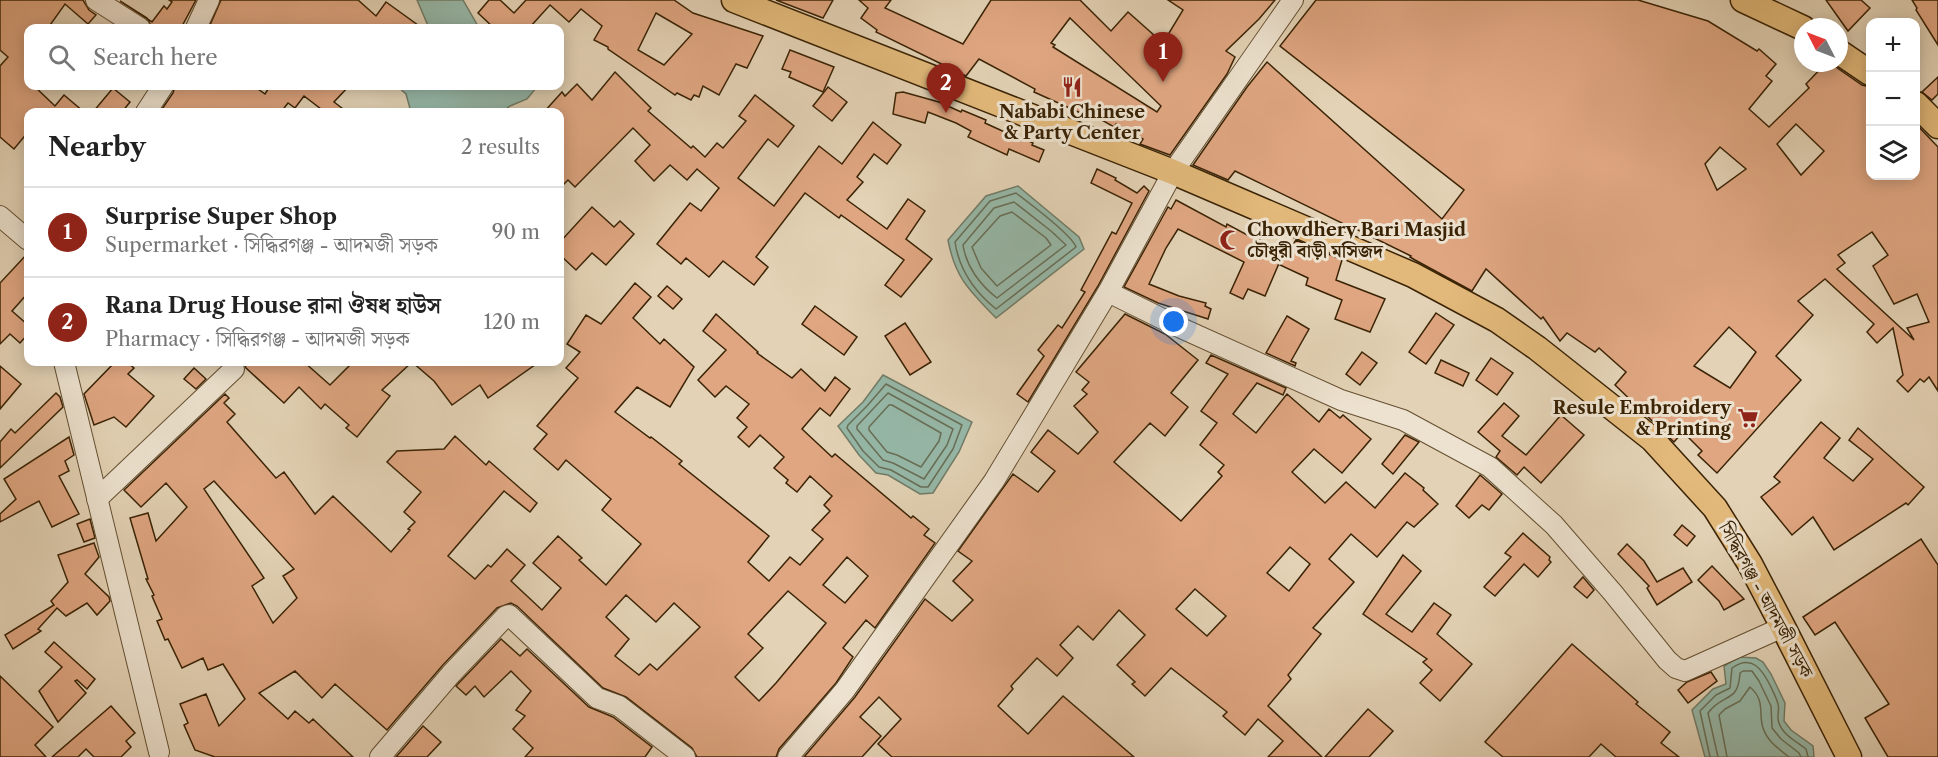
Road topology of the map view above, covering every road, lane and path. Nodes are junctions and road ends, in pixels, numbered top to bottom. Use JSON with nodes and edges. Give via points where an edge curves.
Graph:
{"nodes":[{"id":1,"x":96,"y":0,"type":"edge"},
{"id":2,"x":209,"y":0,"type":"edge"},
{"id":3,"x":734,"y":0,"type":"edge"},
{"id":4,"x":1293,"y":0,"type":"edge"},
{"id":5,"x":1743,"y":0,"type":"edge"},
{"id":6,"x":134,"y":24,"type":"edge"},
{"id":7,"x":198,"y":24,"type":"edge"},
{"id":8,"x":1794,"y":24,"type":"edge"},
{"id":9,"x":1848,"y":58,"type":"edge"},
{"id":10,"x":1869,"y":72,"type":"edge"},
{"id":11,"x":161,"y":90,"type":"edge"},
{"id":12,"x":149,"y":108,"type":"edge"},
{"id":13,"x":1920,"y":108,"type":"edge"},
{"id":14,"x":1938,"y":126,"type":"edge"},
{"id":15,"x":1173,"y":172,"type":"junction"},
{"id":16,"x":0,"y":216,"type":"edge"},
{"id":17,"x":24,"y":237,"type":"edge"},
{"id":18,"x":1108,"y":292,"type":"junction"},
{"id":19,"x":64,"y":366,"type":"edge"},
{"id":20,"x":234,"y":369,"type":"dead end"},
{"id":21,"x":97,"y":499,"type":"junction"},
{"id":22,"x":1783,"y":627,"type":"junction"},
{"id":23,"x":162,"y":755,"type":"edge"},
{"id":24,"x":380,"y":757,"type":"edge"},
{"id":25,"x":685,"y":757,"type":"edge"},
{"id":26,"x":788,"y":757,"type":"edge"},
{"id":27,"x":1849,"y":757,"type":"edge"}],
"edges":[{"from":1,"to":6,"type":"street"},
{"from":2,"to":7,"type":"street"},
{"from":3,"to":15,"type":"main road","name":"সিদ্ধিরগঞ্জ - আদমজী সড়ক"},
{"from":4,"to":15,"type":"street"},
{"from":5,"to":8,"type":"main road"},
{"from":9,"to":10,"type":"main road"},
{"from":11,"to":12,"type":"street"},
{"from":13,"to":14,"type":"main road"},
{"from":15,"to":18,"type":"street"},
{"from":15,"to":22,"type":"main road","name":"সিদ্ধিরগঞ্জ - আদমজী সড়ক","via":[[1413,275],[1497,320],[1537,348],[1652,440],[1715,508]]},
{"from":16,"to":17,"type":"street"},
{"from":18,"to":22,"type":"street","via":[[1341,400],[1403,420],[1490,467],[1554,525],[1676,668],[1685,671]]},
{"from":18,"to":26,"type":"street","via":[[994,482],[844,690]]},
{"from":19,"to":21,"type":"street"},
{"from":20,"to":21,"type":"street"},
{"from":21,"to":23,"type":"street"},
{"from":22,"to":27,"type":"main road","name":"সিদ্ধিরগঞ্জ - আদমজী সড়ক"},
{"from":24,"to":25,"type":"street","via":[[451,674],[509,615],[597,698],[619,706]]}]}
